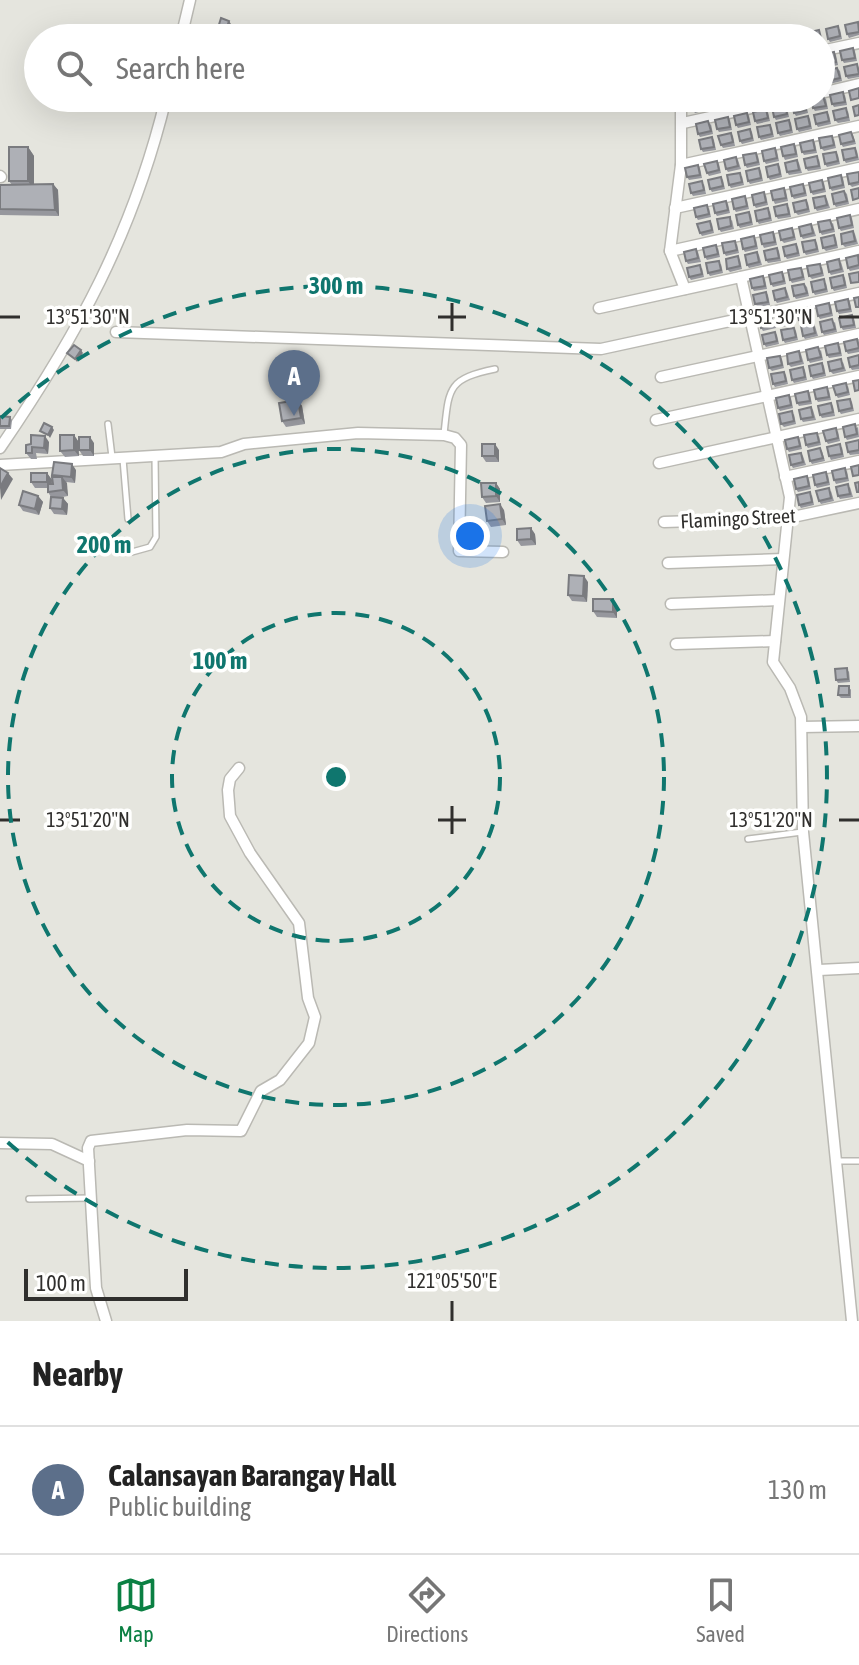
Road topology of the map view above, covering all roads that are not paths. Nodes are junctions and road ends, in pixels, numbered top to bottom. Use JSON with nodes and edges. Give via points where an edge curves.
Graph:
{"nodes":[{"id":1,"x":190,"y":0,"type":"edge"},
{"id":2,"x":184,"y":24,"type":"edge"},
{"id":3,"x":859,"y":43,"type":"edge"},
{"id":4,"x":835,"y":48,"type":"edge"},
{"id":5,"x":859,"y":84,"type":"edge"},
{"id":6,"x":835,"y":90,"type":"edge"},
{"id":7,"x":162,"y":112,"type":"edge"},
{"id":8,"x":682,"y":112,"type":"edge"},
{"id":9,"x":733,"y":112,"type":"edge"},
{"id":10,"x":683,"y":123,"type":"junction"},
{"id":11,"x":859,"y":126,"type":"edge"},
{"id":12,"x":681,"y":165,"type":"junction"},
{"id":13,"x":859,"y":168,"type":"edge"},
{"id":14,"x":675,"y":208,"type":"junction"},
{"id":15,"x":859,"y":209,"type":"edge"},
{"id":16,"x":670,"y":251,"type":"junction"},
{"id":17,"x":859,"y":251,"type":"edge"},
{"id":18,"x":741,"y":277,"type":"junction"},
{"id":19,"x":685,"y":289,"type":"junction"},
{"id":20,"x":859,"y":293,"type":"edge"},
{"id":21,"x":599,"y":308,"type":"dead end"},
{"id":22,"x":750,"y":316,"type":"junction"},
{"id":23,"x":116,"y":332,"type":"dead end"},
{"id":24,"x":859,"y":334,"type":"edge"},
{"id":25,"x":759,"y":356,"type":"junction"},
{"id":26,"x":495,"y":369,"type":"dead end"},
{"id":27,"x":859,"y":376,"type":"edge"},
{"id":28,"x":661,"y":377,"type":"dead end"},
{"id":29,"x":768,"y":396,"type":"junction"},
{"id":30,"x":859,"y":419,"type":"edge"},
{"id":31,"x":656,"y":420,"type":"dead end"},
{"id":32,"x":108,"y":424,"type":"dead end"},
{"id":33,"x":444,"y":435,"type":"junction"},
{"id":34,"x":777,"y":437,"type":"junction"},
{"id":35,"x":0,"y":448,"type":"edge"},
{"id":36,"x":155,"y":456,"type":"junction"},
{"id":37,"x":118,"y":458,"type":"junction"},
{"id":38,"x":859,"y":461,"type":"edge"},
{"id":39,"x":659,"y":463,"type":"dead end"},
{"id":40,"x":0,"y":465,"type":"edge"},
{"id":41,"x":785,"y":477,"type":"junction"},
{"id":42,"x":859,"y":503,"type":"edge"},
{"id":43,"x":788,"y":518,"type":"junction"},
{"id":44,"x":128,"y":519,"type":"dead end"},
{"id":45,"x":664,"y":522,"type":"dead end"},
{"id":46,"x":132,"y":552,"type":"dead end"},
{"id":47,"x":503,"y":552,"type":"dead end"},
{"id":48,"x":783,"y":559,"type":"junction"},
{"id":49,"x":668,"y":563,"type":"dead end"},
{"id":50,"x":779,"y":600,"type":"junction"},
{"id":51,"x":671,"y":604,"type":"dead end"},
{"id":52,"x":775,"y":641,"type":"junction"},
{"id":53,"x":676,"y":644,"type":"dead end"},
{"id":54,"x":859,"y":726,"type":"edge"},
{"id":55,"x":802,"y":727,"type":"junction"},
{"id":56,"x":239,"y":768,"type":"dead end"},
{"id":57,"x":803,"y":832,"type":"junction"},
{"id":58,"x":748,"y":839,"type":"dead end"},
{"id":59,"x":859,"y":968,"type":"edge"},
{"id":60,"x":819,"y":970,"type":"junction"},
{"id":61,"x":0,"y":1143,"type":"edge"},
{"id":62,"x":89,"y":1161,"type":"junction"},
{"id":63,"x":836,"y":1161,"type":"junction"},
{"id":64,"x":859,"y":1161,"type":"edge"},
{"id":65,"x":91,"y":1198,"type":"junction"},
{"id":66,"x":29,"y":1199,"type":"dead end"},
{"id":67,"x":106,"y":1321,"type":"edge"},
{"id":68,"x":852,"y":1321,"type":"edge"}],
"edges":[{"from":1,"to":2,"type":"street"},
{"from":3,"to":4,"type":"street"},
{"from":5,"to":6,"type":"street"},
{"from":7,"to":35,"type":"street","via":[[130,220],[100,286]]},
{"from":8,"to":10,"type":"street"},
{"from":9,"to":10,"type":"street"},
{"from":10,"to":12,"type":"street"},
{"from":11,"to":12,"type":"street"},
{"from":12,"to":14,"type":"street"},
{"from":13,"to":14,"type":"street"},
{"from":14,"to":16,"type":"street"},
{"from":15,"to":16,"type":"street"},
{"from":16,"to":19,"type":"street"},
{"from":17,"to":18,"type":"street"},
{"from":18,"to":19,"type":"street"},
{"from":18,"to":22,"type":"street"},
{"from":19,"to":21,"type":"street"},
{"from":20,"to":22,"type":"street"},
{"from":22,"to":23,"type":"street","via":[[601,349]]},
{"from":22,"to":25,"type":"street"},
{"from":24,"to":25,"type":"street"},
{"from":25,"to":28,"type":"street"},
{"from":25,"to":29,"type":"street"},
{"from":26,"to":33,"type":"lane","via":[[469,374],[454,385],[448,394]]},
{"from":27,"to":29,"type":"street"},
{"from":29,"to":31,"type":"street"},
{"from":29,"to":34,"type":"street"},
{"from":30,"to":34,"type":"street"},
{"from":32,"to":37,"type":"lane"},
{"from":33,"to":36,"type":"street","via":[[358,433]]},
{"from":33,"to":47,"type":"street","via":[[461,445],[459,551]]},
{"from":34,"to":39,"type":"street"},
{"from":34,"to":41,"type":"street"},
{"from":36,"to":37,"type":"street"},
{"from":36,"to":46,"type":"lane","via":[[156,537],[150,547]]},
{"from":37,"to":40,"type":"street"},
{"from":37,"to":44,"type":"lane"},
{"from":38,"to":41,"type":"street"},
{"from":41,"to":43,"type":"street"},
{"from":42,"to":43,"type":"street","name":"Flamingo Street"},
{"from":43,"to":45,"type":"street","name":"Flamingo Street"},
{"from":43,"to":48,"type":"street"},
{"from":48,"to":49,"type":"street"},
{"from":48,"to":50,"type":"street"},
{"from":50,"to":51,"type":"street"},
{"from":50,"to":52,"type":"street"},
{"from":52,"to":53,"type":"street"},
{"from":52,"to":55,"type":"street","via":[[773,665],[796,700]]},
{"from":54,"to":55,"type":"street"},
{"from":55,"to":57,"type":"street"},
{"from":56,"to":62,"type":"street","via":[[230,779],[230,816],[299,923],[315,1030],[299,1059],[261,1091],[241,1131],[187,1130],[91,1141]]},
{"from":57,"to":58,"type":"lane"},
{"from":57,"to":60,"type":"street"},
{"from":59,"to":60,"type":"street"},
{"from":60,"to":63,"type":"street"},
{"from":61,"to":62,"type":"street","via":[[52,1144]]},
{"from":62,"to":65,"type":"street"},
{"from":63,"to":64,"type":"lane"},
{"from":63,"to":68,"type":"street"},
{"from":65,"to":66,"type":"lane"},
{"from":65,"to":67,"type":"street","via":[[96,1288]]}]}
